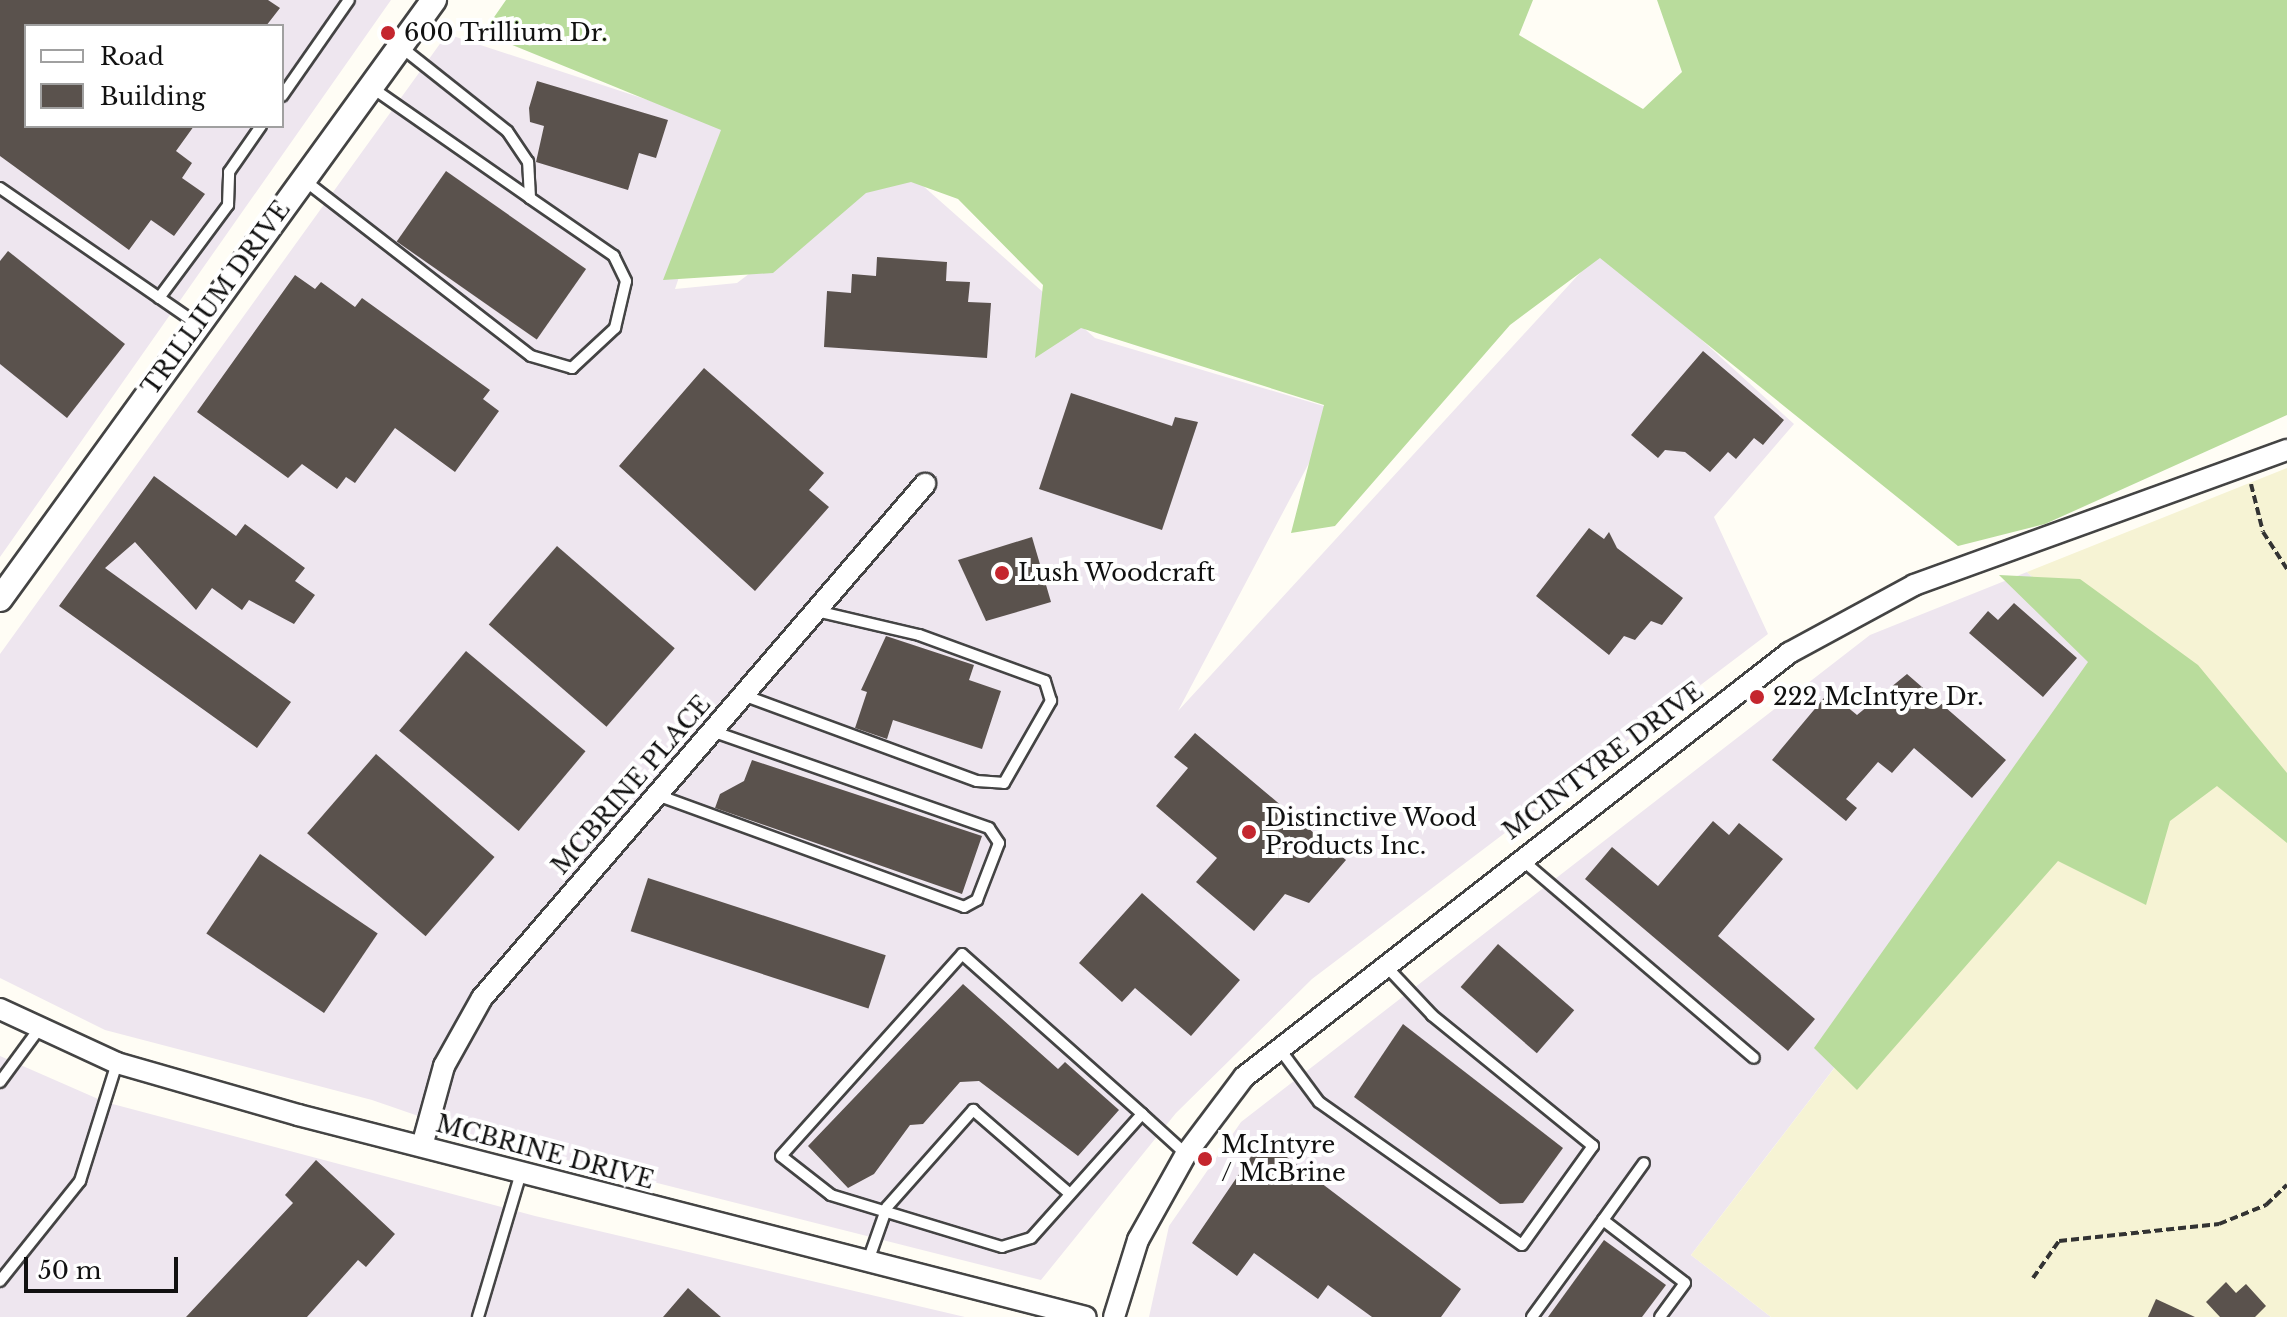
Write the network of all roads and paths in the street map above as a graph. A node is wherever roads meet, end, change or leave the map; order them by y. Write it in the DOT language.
graph roads {
  1 [pos="349,0"];
  2 [pos="427,2"];
  3 [pos="401,47"];
  4 [pos="371,87"];
  5 [pos="284,93"];
  6 [pos="260,128"];
  7 [pos="303,179"];
  8 [pos="0,188"];
  9 [pos="530,198"];
  10 [pos="159,298"];
  11 [pos="197,324"];
  12 [pos="2287,450"];
  13 [pos="2247,466"];
  14 [pos="925,484"];
  15 [pos="2287,569"];
  16 [pos="0,599"];
  17 [pos="816,611"];
  18 [pos="743,695"];
  19 [pos="712,731"];
  20 [pos="657,795"];
  21 [pos="1520,857"];
  22 [pos="1383,963"];
  23 [pos="0,1009"];
  24 [pos="39,1029"];
  25 [pos="1279,1048"];
  26 [pos="1754,1058"];
  27 [pos="117,1063"];
  28 [pos="0,1082"];
  29 [pos="1142,1114"];
  30 [pos="422,1146"];
  31 [pos="1186,1154"];
  32 [pos="1644,1163"];
  33 [pos="521,1173"];
  34 [pos="2287,1185"];
  35 [pos="1070,1194"];
  36 [pos="887,1207"];
  37 [pos="1603,1220"];
  38 [pos="868,1261"];
  39 [pos="2033,1278"];
  40 [pos="0,1281"];
  41 [pos="478,1317"];
  42 [pos="1086,1317"];
  43 [pos="1114,1317"];
  44 [pos="1532,1317"];
  45 [pos="1660,1317"];
  1 -- 5 [label="lane"];
  2 -- 3 [label="street, TRILLIUM DRIVE"];
  3 -- 4 [label="street, TRILLIUM DRIVE"];
  3 -- 9 [label="lane"];
  4 -- 7 [label="street, TRILLIUM DRIVE"];
  4 -- 9 [label="lane"];
  6 -- 10 [label="lane"];
  7 -- 9 [label="lane"];
  7 -- 11 [label="street, TRILLIUM DRIVE"];
  8 -- 10 [label="lane"];
  10 -- 11 [label="lane"];
  11 -- 16 [label="street, TRILLIUM DRIVE"];
  12 -- 13 [label="street, MCINTYRE DRIVE"];
  13 -- 15 [label="path"];
  13 -- 21 [label="street, MCINTYRE DRIVE"];
  14 -- 17 [label="street, MCBRINE PLACE"];
  17 -- 18 [label="street, MCBRINE PLACE"];
  17 -- 18 [label="lane"];
  18 -- 19 [label="street, MCBRINE PLACE"];
  19 -- 20 [label="street, MCBRINE PLACE"];
  19 -- 20 [label="lane"];
  20 -- 30 [label="street, MCBRINE PLACE"];
  21 -- 22 [label="street, MCINTYRE DRIVE"];
  21 -- 26 [label="lane"];
  22 -- 25 [label="street, MCINTYRE DRIVE"];
  22 -- 25 [label="lane"];
  23 -- 24 [label="street, MCBRINE DRIVE"];
  24 -- 27 [label="street, MCBRINE DRIVE"];
  24 -- 28 [label="lane"];
  25 -- 31 [label="street, MCINTYRE DRIVE"];
  27 -- 30 [label="street, MCBRINE DRIVE"];
  27 -- 40 [label="lane"];
  29 -- 31 [label="lane"];
  29 -- 35 [label="lane"];
  29 -- 36 [label="lane"];
  30 -- 33 [label="street, MCBRINE DRIVE"];
  31 -- 43 [label="street, MCINTYRE DRIVE"];
  32 -- 37 [label="lane"];
  33 -- 38 [label="street, MCBRINE DRIVE"];
  33 -- 41 [label="lane"];
  34 -- 39 [label="path"];
  35 -- 36 [label="lane"];
  35 -- 36 [label="lane"];
  36 -- 38 [label="lane"];
  37 -- 44 [label="lane"];
  37 -- 45 [label="lane"];
  38 -- 42 [label="street, MCBRINE DRIVE"];
}
